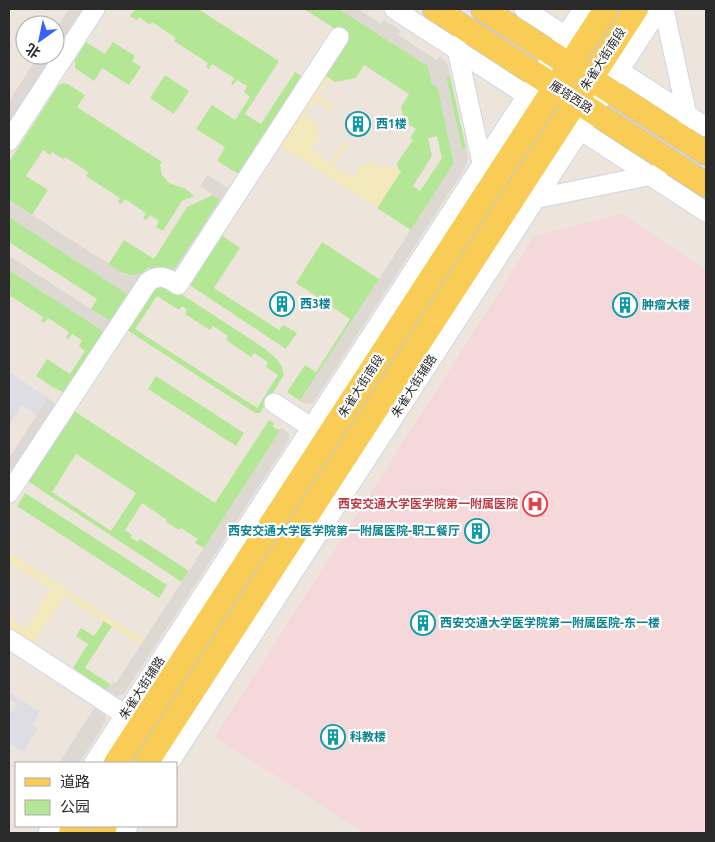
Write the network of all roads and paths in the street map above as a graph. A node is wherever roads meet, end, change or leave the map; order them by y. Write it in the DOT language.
graph roads {
  1 [pos="95,9"];
  2 [pos="394,9"];
  3 [pos="483,9"];
  4 [pos="524,9"];
  5 [pos="584,9"];
  6 [pos="606,9"];
  7 [pos="636,9"];
  8 [pos="659,9"];
  9 [pos="664,9"];
  10 [pos="443,14"];
  11 [pos="339,38"];
  12 [pos="458,50"];
  13 [pos="568,50"];
  14 [pos="605,74"];
  15 [pos="541,91"];
  16 [pos="687,114"];
  17 [pos="578,115"];
  18 [pos="9,141"];
  19 [pos="702,142"];
  20 [pos="482,164"];
  21 [pos="681,168"];
  22 [pos="650,175"];
  23 [pos="706,185"];
  24 [pos="488,191"];
  25 [pos="535,199"];
  26 [pos="508,205"];
  27 [pos="706,212"];
  28 [pos="274,403"];
  29 [pos="312,428"];
  30 [pos="9,493"];
  31 [pos="9,639"];
  32 [pos="133,720"];
  33 [pos="95,762"];
  34 [pos="116,762"];
  35 [pos="147,762"];
  36 [pos="170,762"];
  1 -- 18 [label="street"];
  2 -- 12 [label="street"];
  3 -- 13 [label="main road"];
  4 -- 13 [label="street"];
  5 -- 13 [label="street"];
  6 -- 13 [label="main road, 朱雀大街南段"];
  7 -- 14 [label="main road, 朱雀大街南段"];
  8 -- 14 [label="street"];
  9 -- 16 [label="street"];
  10 -- 12 [label="street"];
  10 -- 15 [label="main road, 雁塔西路"];
  11 -- 30 [label="street"];
  12 -- 15 [label="street"];
  12 -- 20 [label="street"];
  13 -- 14 [label="main road"];
  13 -- 15 [label="main road, 朱雀大街南段"];
  14 -- 16 [label="street"];
  14 -- 17 [label="main road, 朱雀大街南段"];
  14 -- 19 [label="main road"];
  15 -- 17 [label="main road, 雁塔西路"];
  15 -- 20 [label="street, 朱雀大街辅路"];
  15 -- 24 [label="main road, 朱雀大街南段"];
  16 -- 19 [label="street"];
  17 -- 21 [label="main road, 雁塔西路"];
  17 -- 22 [label="street"];
  17 -- 25 [label="street, 朱雀大街辅路"];
  17 -- 26 [label="main road, 朱雀大街南段"];
  20 -- 24 [label="street"];
  20 -- 29 [label="street, 朱雀大街辅路"];
  21 -- 22 [label="street"];
  21 -- 23 [label="main road, 雁塔西路"];
  22 -- 25 [label="street"];
  22 -- 27 [label="street"];
  24 -- 32 [label="main road, 朱雀大街南段"];
  25 -- 26 [label="street"];
  25 -- 36 [label="street, 朱雀大街辅路"];
  26 -- 35 [label="main road, 朱雀大街南段"];
  28 -- 29 [label="street"];
  29 -- 32 [label="street, 朱雀大街辅路"];
  31 -- 32 [label="street"];
  32 -- 33 [label="street, 朱雀大街辅路"];
  32 -- 34 [label="main road, 朱雀大街南段"];
}
